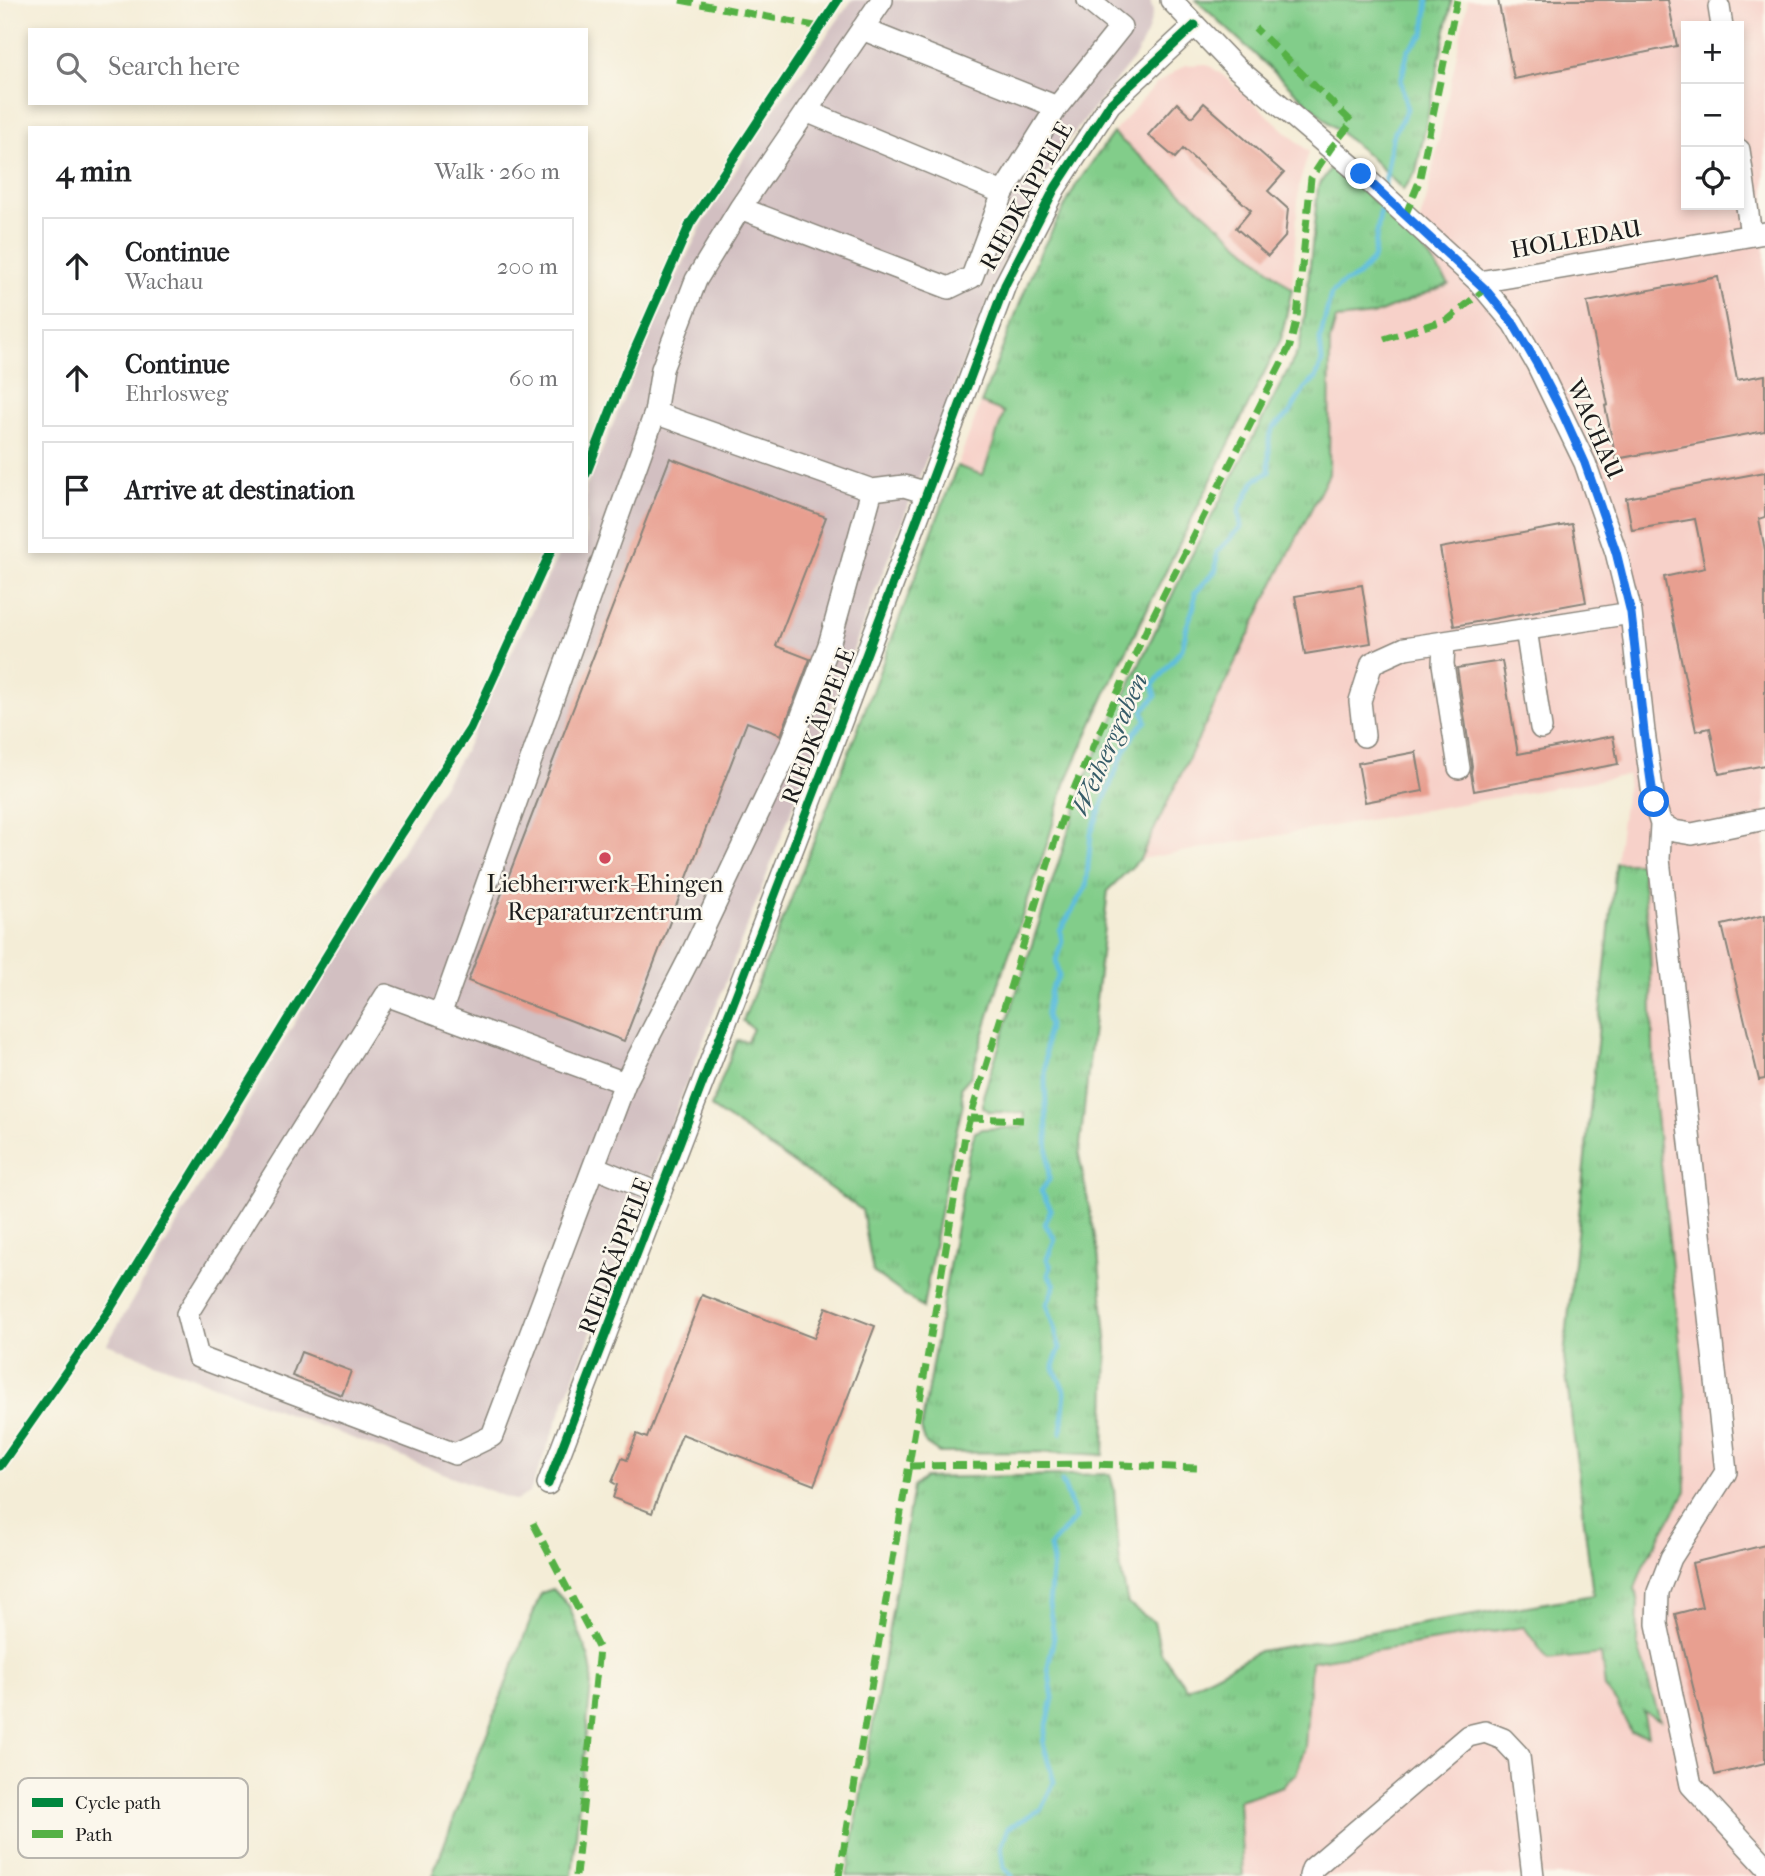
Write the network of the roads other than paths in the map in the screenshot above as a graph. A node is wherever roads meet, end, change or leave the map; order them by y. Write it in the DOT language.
graph roads {
  1 [pos="882,0"];
  2 [pos="1088,0"];
  3 [pos="1171,0"];
  4 [pos="1195,25"];
  5 [pos="862,29"];
  6 [pos="1057,107"];
  7 [pos="806,111"];
  8 [pos="1744,172"];
  9 [pos="1003,193"];
  10 [pos="740,208"];
  11 [pos="1758,234"];
  12 [pos="1479,282"];
  13 [pos="655,413"];
  14 [pos="872,490"];
  15 [pos="927,493"];
  16 [pos="1631,613"];
  17 [pos="1526,629"];
  18 [pos="1444,642"];
  19 [pos="1541,728"];
  20 [pos="1364,736"];
  21 [pos="1459,768"];
  22 [pos="1765,819"];
  23 [pos="1661,824"];
  24 [pos="440,1015"];
  25 [pos="625,1083"];
  26 [pos="594,1167"];
  27 [pos="660,1194"];
  28 [pos="548,1484"];
  29 [pos="1765,1866"];
  30 [pos="1310,1876"];
  31 [pos="1533,1876"];
  1 -- 5 [label="street"];
  2 -- 6 [label="street"];
  3 -- 4 [label="street, WACHAU"];
  4 -- 12 [label="street, WACHAU"];
  4 -- 15 [label="street, RIEDKÄPPELE"];
  5 -- 6 [label="street"];
  5 -- 7 [label="street"];
  6 -- 9 [label="street"];
  7 -- 9 [label="street"];
  7 -- 10 [label="street"];
  8 -- 11 [label="street"];
  9 -- 10 [label="street"];
  10 -- 13 [label="street"];
  11 -- 12 [label="street, HOLLEDAU"];
  12 -- 16 [label="street, WACHAU"];
  13 -- 14 [label="street"];
  13 -- 24 [label="street"];
  14 -- 15 [label="street"];
  14 -- 25 [label="street"];
  15 -- 27 [label="street, RIEDKÄPPELE"];
  16 -- 17 [label="street"];
  16 -- 23 [label="street, WACHAU"];
  17 -- 18 [label="street"];
  17 -- 19 [label="street"];
  18 -- 20 [label="street"];
  18 -- 21 [label="street"];
  22 -- 23 [label="street"];
  23 -- 29 [label="street, WACHAU"];
  24 -- 25 [label="street"];
  24 -- 26 [label="street"];
  25 -- 26 [label="street"];
  26 -- 27 [label="street"];
  27 -- 28 [label="street, RIEDKÄPPELE"];
  30 -- 31 [label="street"];
}
